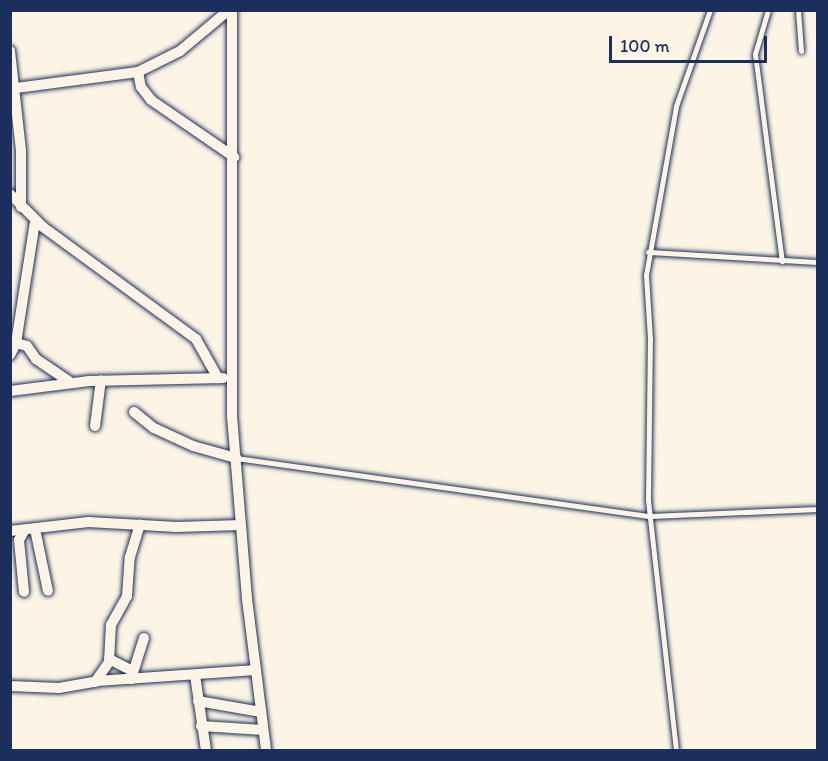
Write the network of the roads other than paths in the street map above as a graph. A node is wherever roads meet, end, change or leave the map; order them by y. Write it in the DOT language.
graph roads {
  1 [pos="231,10"];
  2 [pos="710,10"];
  3 [pos="768,10"];
  4 [pos="798,10"];
  5 [pos="10,51"];
  6 [pos="801,51"];
  7 [pos="138,72"];
  8 [pos="16,88"];
  9 [pos="234,157"];
  10 [pos="10,194"];
  11 [pos="21,207"];
  12 [pos="35,221"];
  13 [pos="648,252"];
  14 [pos="782,261"];
  15 [pos="818,262"];
  16 [pos="16,343"];
  17 [pos="10,355"];
  18 [pos="218,378"];
  19 [pos="233,378"];
  20 [pos="101,380"];
  21 [pos="70,382"];
  22 [pos="10,391"];
  23 [pos="134,412"];
  24 [pos="95,426"];
  25 [pos="236,459"];
  26 [pos="818,508"];
  27 [pos="650,516"];
  28 [pos="140,524"];
  29 [pos="241,525"];
  30 [pos="29,530"];
  31 [pos="10,531"];
  32 [pos="15,549"];
  33 [pos="48,591"];
  34 [pos="24,592"];
  35 [pos="144,638"];
  36 [pos="110,659"];
  37 [pos="256,670"];
  38 [pos="132,675"];
  39 [pos="195,675"];
  40 [pos="95,682"];
  41 [pos="10,686"];
  42 [pos="198,701"];
  43 [pos="261,712"];
  44 [pos="201,726"];
  45 [pos="263,730"];
  46 [pos="206,750"];
  47 [pos="266,750"];
  48 [pos="676,750"];
  1 -- 7 [label="street"];
  1 -- 9 [label="street"];
  2 -- 13 [label="lane"];
  3 -- 14 [label="lane"];
  4 -- 6 [label="lane"];
  5 -- 8 [label="street"];
  7 -- 8 [label="street"];
  7 -- 9 [label="street"];
  8 -- 11 [label="street"];
  9 -- 19 [label="street"];
  10 -- 11 [label="street"];
  11 -- 12 [label="street"];
  12 -- 16 [label="street"];
  12 -- 18 [label="street"];
  13 -- 14 [label="lane"];
  13 -- 27 [label="lane"];
  14 -- 15 [label="lane"];
  16 -- 17 [label="street"];
  16 -- 21 [label="street"];
  18 -- 19 [label="street"];
  18 -- 20 [label="street"];
  19 -- 25 [label="street"];
  20 -- 21 [label="street"];
  20 -- 24 [label="street"];
  21 -- 22 [label="street"];
  23 -- 25 [label="street"];
  25 -- 27 [label="lane"];
  25 -- 29 [label="street"];
  26 -- 27 [label="lane"];
  27 -- 48 [label="lane"];
  28 -- 29 [label="street"];
  28 -- 30 [label="street"];
  28 -- 36 [label="street"];
  29 -- 37 [label="street"];
  30 -- 31 [label="street"];
  30 -- 32 [label="street"];
  30 -- 33 [label="street"];
  32 -- 34 [label="street"];
  35 -- 38 [label="street"];
  36 -- 38 [label="street"];
  36 -- 40 [label="street"];
  37 -- 39 [label="street"];
  37 -- 43 [label="street"];
  38 -- 39 [label="street"];
  38 -- 40 [label="street"];
  39 -- 42 [label="street"];
  40 -- 41 [label="street"];
  42 -- 43 [label="street"];
  42 -- 44 [label="street"];
  43 -- 45 [label="street"];
  44 -- 45 [label="street"];
  44 -- 46 [label="street"];
  45 -- 47 [label="street"];
}
